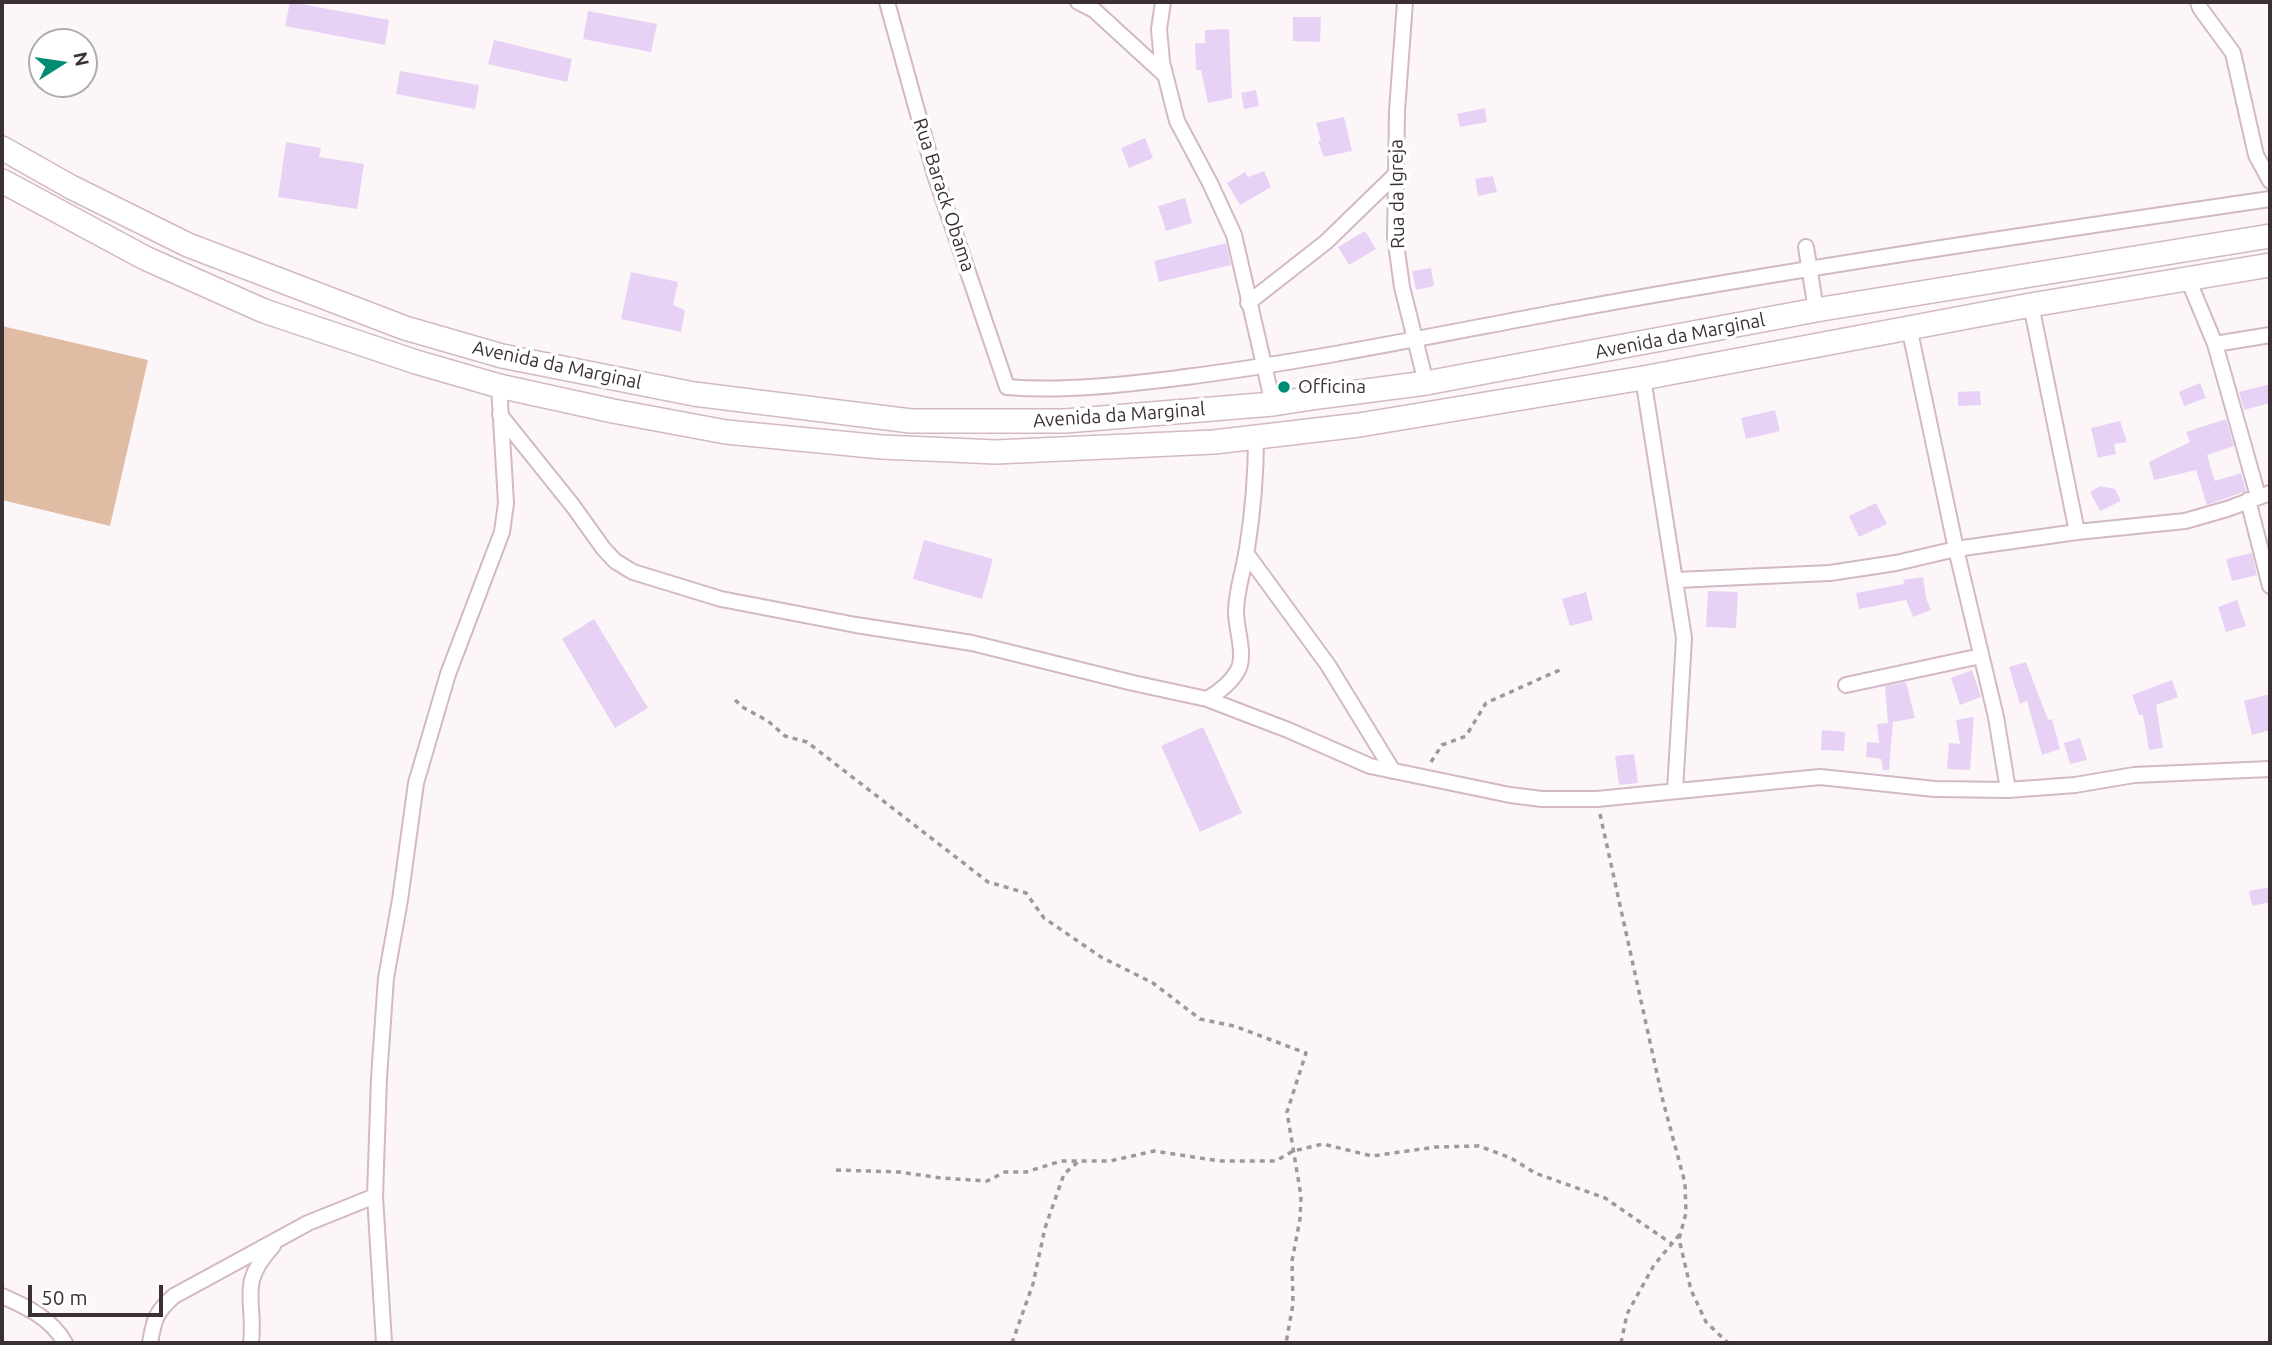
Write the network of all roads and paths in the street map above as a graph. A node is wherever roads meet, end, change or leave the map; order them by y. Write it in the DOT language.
graph roads {
  1 [pos="887,2"];
  2 [pos="1078,2"];
  3 [pos="1163,2"];
  4 [pos="1405,2"];
  5 [pos="2198,2"];
  6 [pos="1166,76"];
  7 [pos="2,148"];
  8 [pos="1396,174"];
  9 [pos="2,181"];
  10 [pos="2270,181"];
  11 [pos="2270,199"];
  12 [pos="2270,236"];
  13 [pos="1806,247"];
  14 [pos="2270,265"];
  15 [pos="1810,268"];
  16 [pos="2188,279"];
  17 [pos="1248,303"];
  18 [pos="2031,304"];
  19 [pos="1816,310"];
  20 [pos="1909,327"];
  21 [pos="2270,335"];
  22 [pos="1415,339"];
  23 [pos="2215,344"];
  24 [pos="1262,367"];
  25 [pos="1643,378"];
  26 [pos="1426,383"];
  27 [pos="499,386"];
  28 [pos="1273,404"];
  29 [pos="500,415"];
  30 [pos="1256,437"];
  31 [pos="2259,496"];
  32 [pos="2077,532"];
  33 [pos="1956,549"];
  34 [pos="1247,553"];
  35 [pos="1676,580"];
  36 [pos="2270,586"];
  37 [pos="1981,656"];
  38 [pos="1564,668"];
  39 [pos="1846,685"];
  40 [pos="1207,699"];
  41 [pos="735,700"];
  42 [pos="2270,769"];
  43 [pos="1393,771"];
  44 [pos="1411,774"];
  45 [pos="2008,790"];
  46 [pos="1675,791"];
  47 [pos="1597,799"];
  48 [pos="1293,1151"];
  49 [pos="1080,1160"];
  50 [pos="836,1170"];
  51 [pos="375,1196"];
  52 [pos="1681,1233"];
  53 [pos="279,1240"];
  54 [pos="1672,1244"];
  55 [pos="2,1296"];
  56 [pos="65,1343"];
  57 [pos="150,1343"];
  58 [pos="251,1343"];
  59 [pos="384,1343"];
  60 [pos="1012,1343"];
  61 [pos="1286,1343"];
  62 [pos="1621,1343"];
  63 [pos="1728,1343"];
  1 -- 24 [label="street, Rua Barack Obama"];
  2 -- 6 [label="street"];
  3 -- 6 [label="street"];
  4 -- 8 [label="street, Rua da Igreja"];
  5 -- 10 [label="street"];
  6 -- 17 [label="street"];
  7 -- 28 [label="main road, Avenida da Marginal"];
  8 -- 17 [label="street"];
  8 -- 22 [label="street, Rua da Igreja"];
  9 -- 27 [label="main road, Avenida da Marginal"];
  11 -- 15 [label="street"];
  12 -- 19 [label="main road, Avenida da Marginal"];
  13 -- 15 [label="street"];
  14 -- 16 [label="main road, Avenida da Marginal"];
  15 -- 19 [label="street"];
  15 -- 22 [label="street"];
  16 -- 18 [label="main road, Avenida da Marginal"];
  16 -- 23 [label="street"];
  17 -- 24 [label="street"];
  18 -- 20 [label="main road, Avenida da Marginal"];
  18 -- 32 [label="street"];
  19 -- 26 [label="main road, Avenida da Marginal"];
  20 -- 25 [label="main road, Avenida da Marginal"];
  20 -- 33 [label="street"];
  21 -- 23 [label="street"];
  22 -- 24 [label="street"];
  22 -- 26 [label="street, Rua da Igreja"];
  23 -- 31 [label="street"];
  24 -- 28 [label="street"];
  25 -- 30 [label="main road, Avenida da Marginal"];
  25 -- 35 [label="street"];
  26 -- 28 [label="main road, Avenida da Marginal"];
  27 -- 29 [label="street"];
  27 -- 30 [label="main road, Avenida da Marginal"];
  29 -- 40 [label="street"];
  29 -- 51 [label="street"];
  30 -- 34 [label="street"];
  31 -- 32 [label="street"];
  31 -- 36 [label="street"];
  32 -- 33 [label="street"];
  33 -- 35 [label="street"];
  33 -- 37 [label="street"];
  34 -- 40 [label="street"];
  34 -- 43 [label="street"];
  35 -- 46 [label="street"];
  37 -- 39 [label="street"];
  37 -- 45 [label="street"];
  38 -- 44 [label="path"];
  40 -- 43 [label="street"];
  41 -- 48 [label="path"];
  42 -- 45 [label="street"];
  43 -- 44 [label="street"];
  44 -- 47 [label="street"];
  45 -- 46 [label="street"];
  46 -- 47 [label="street"];
  47 -- 52 [label="path"];
  48 -- 49 [label="path"];
  48 -- 54 [label="path"];
  48 -- 61 [label="path"];
  49 -- 50 [label="path"];
  49 -- 60 [label="path"];
  51 -- 53 [label="street"];
  51 -- 59 [label="street"];
  52 -- 54 [label="path"];
  52 -- 63 [label="path"];
  53 -- 57 [label="street"];
  53 -- 58 [label="street"];
  54 -- 62 [label="path"];
  55 -- 56 [label="street"];
}
